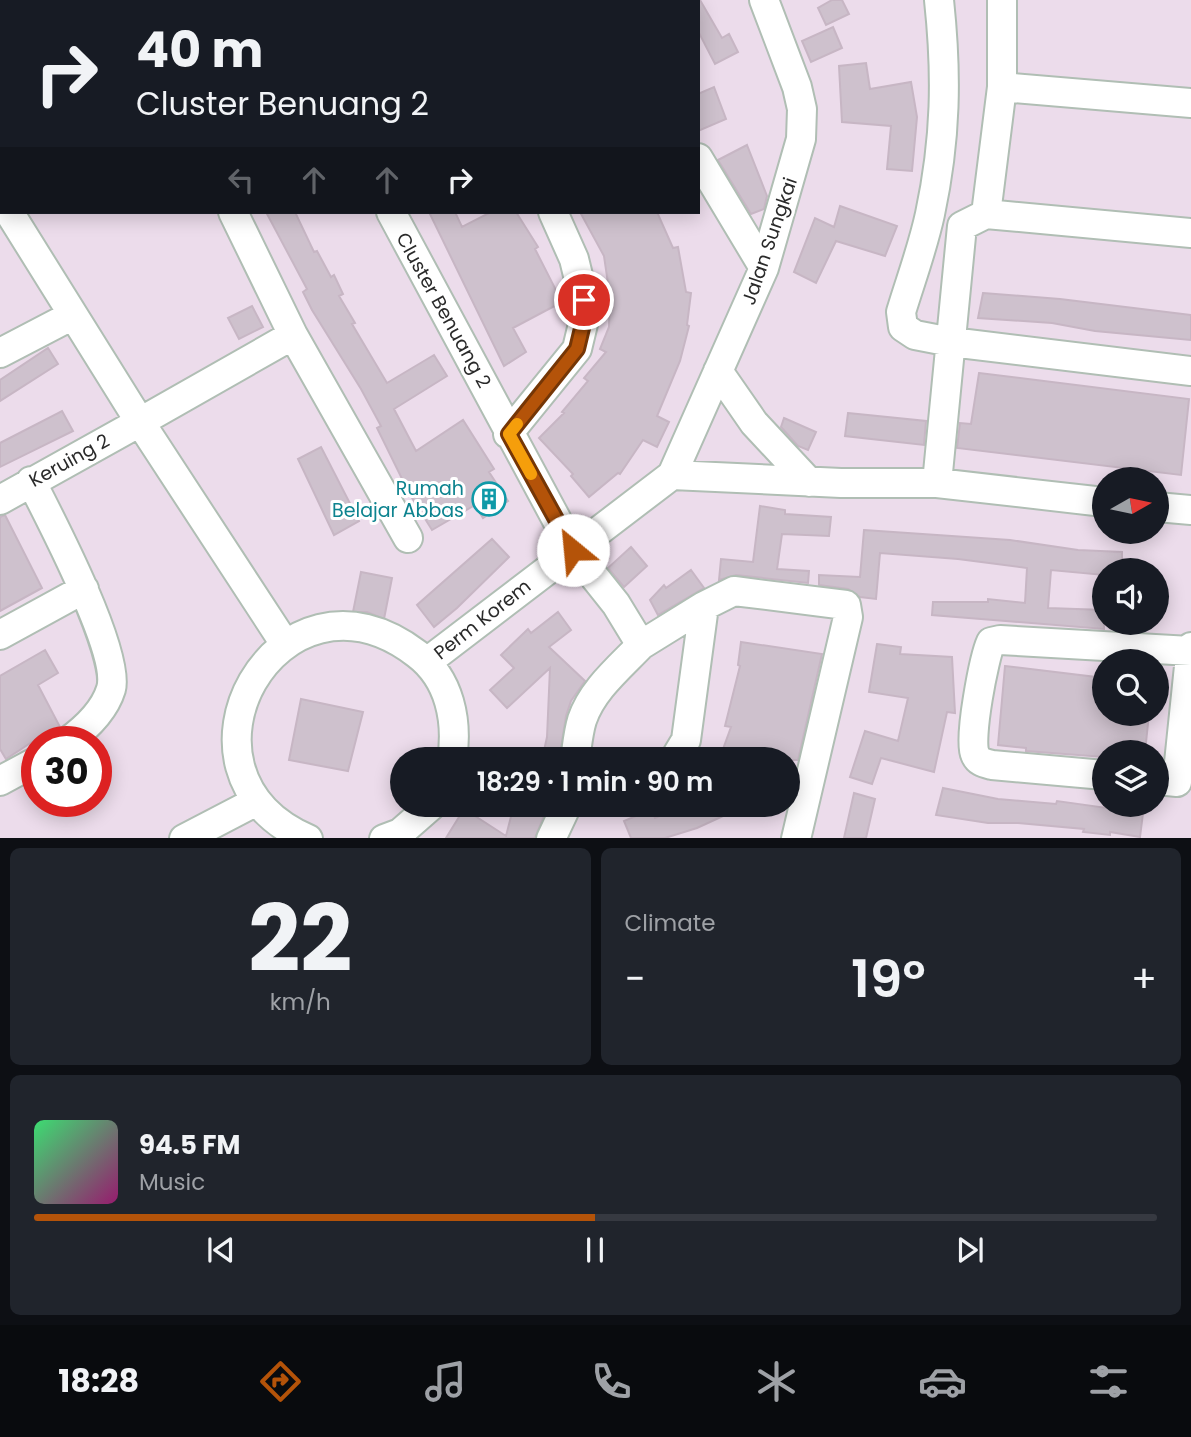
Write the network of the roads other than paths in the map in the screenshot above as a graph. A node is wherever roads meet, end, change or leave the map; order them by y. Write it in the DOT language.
graph roads {
  1 [pos="764,0"];
  2 [pos="939,0"];
  3 [pos="1002,0"];
  4 [pos="1002,87"];
  5 [pos="1191,103"];
  6 [pos="700,161"];
  7 [pos="10,214"];
  8 [pos="234,214"];
  9 [pos="392,214"];
  10 [pos="554,214"];
  11 [pos="986,214"];
  12 [pos="1191,227"];
  13 [pos="764,268"];
  14 [pos="73,315"];
  15 [pos="293,335"];
  16 [pos="951,342"];
  17 [pos="0,353"];
  18 [pos="718,371"];
  19 [pos="1191,371"];
  20 [pos="503,421"];
  21 [pos="140,422"];
  22 [pos="672,475"];
  23 [pos="31,481"];
  24 [pos="809,482"];
  25 [pos="937,483"];
  26 [pos="0,500"];
  27 [pos="1092,501"];
  28 [pos="1169,508"];
  29 [pos="1191,510"];
  30 [pos="408,538"];
  31 [pos="573,550"];
  32 [pos="84,589"];
  33 [pos="705,606"];
  34 [pos="0,635"];
  35 [pos="285,644"];
  36 [pos="640,645"];
  37 [pos="1191,650"];
  38 [pos="427,662"];
  39 [pos="88,726"];
  40 [pos="454,747"];
  41 [pos="577,747"];
  42 [pos="681,747"];
  43 [pos="21,770"];
  44 [pos="1092,774"];
  45 [pos="0,781"];
  46 [pos="1175,782"];
  47 [pos="257,801"];
  48 [pos="418,817"];
  49 [pos="563,817"];
  50 [pos="184,838"];
  51 [pos="308,838"];
  52 [pos="383,838"];
  53 [pos="551,838"];
  54 [pos="796,838"];
  1 -- 13 [label="street, Jalan Sungkai"];
  2 -- 16 [label="street"];
  3 -- 4 [label="street"];
  4 -- 5 [label="street"];
  4 -- 11 [label="street"];
  6 -- 13 [label="street"];
  7 -- 14 [label="street"];
  8 -- 15 [label="street"];
  9 -- 20 [label="street, Cluster Benuang 2"];
  10 -- 20 [label="street"];
  11 -- 12 [label="street"];
  11 -- 16 [label="street"];
  13 -- 18 [label="street, Jalan Sungkai"];
  14 -- 17 [label="street"];
  14 -- 21 [label="street"];
  15 -- 21 [label="street, Keruing 2"];
  15 -- 30 [label="street"];
  16 -- 19 [label="street"];
  16 -- 25 [label="street"];
  18 -- 22 [label="street, Jalan Sungkai"];
  18 -- 24 [label="street"];
  20 -- 31 [label="street, Cluster Benuang 2"];
  21 -- 23 [label="street, Keruing 2"];
  21 -- 35 [label="street"];
  22 -- 24 [label="street"];
  22 -- 31 [label="street, Perm Korem"];
  23 -- 26 [label="street, Keruing 2"];
  23 -- 32 [label="street"];
  24 -- 25 [label="street"];
  25 -- 27 [label="street"];
  28 -- 29 [label="street"];
  31 -- 36 [label="street, Cluster Benuang 2"];
  31 -- 38 [label="street, Perm Korem"];
  32 -- 34 [label="street"];
  32 -- 39 [label="street"];
  33 -- 36 [label="street"];
  33 -- 42 [label="street"];
  33 -- 54 [label="street"];
  35 -- 38 [label="street"];
  35 -- 47 [label="street"];
  36 -- 41 [label="street"];
  37 -- 44 [label="street"];
  37 -- 46 [label="street"];
  38 -- 40 [label="street"];
  43 -- 45 [label="street"];
  47 -- 50 [label="street"];
  47 -- 51 [label="street"];
  48 -- 52 [label="street"];
  49 -- 53 [label="street"];
}
